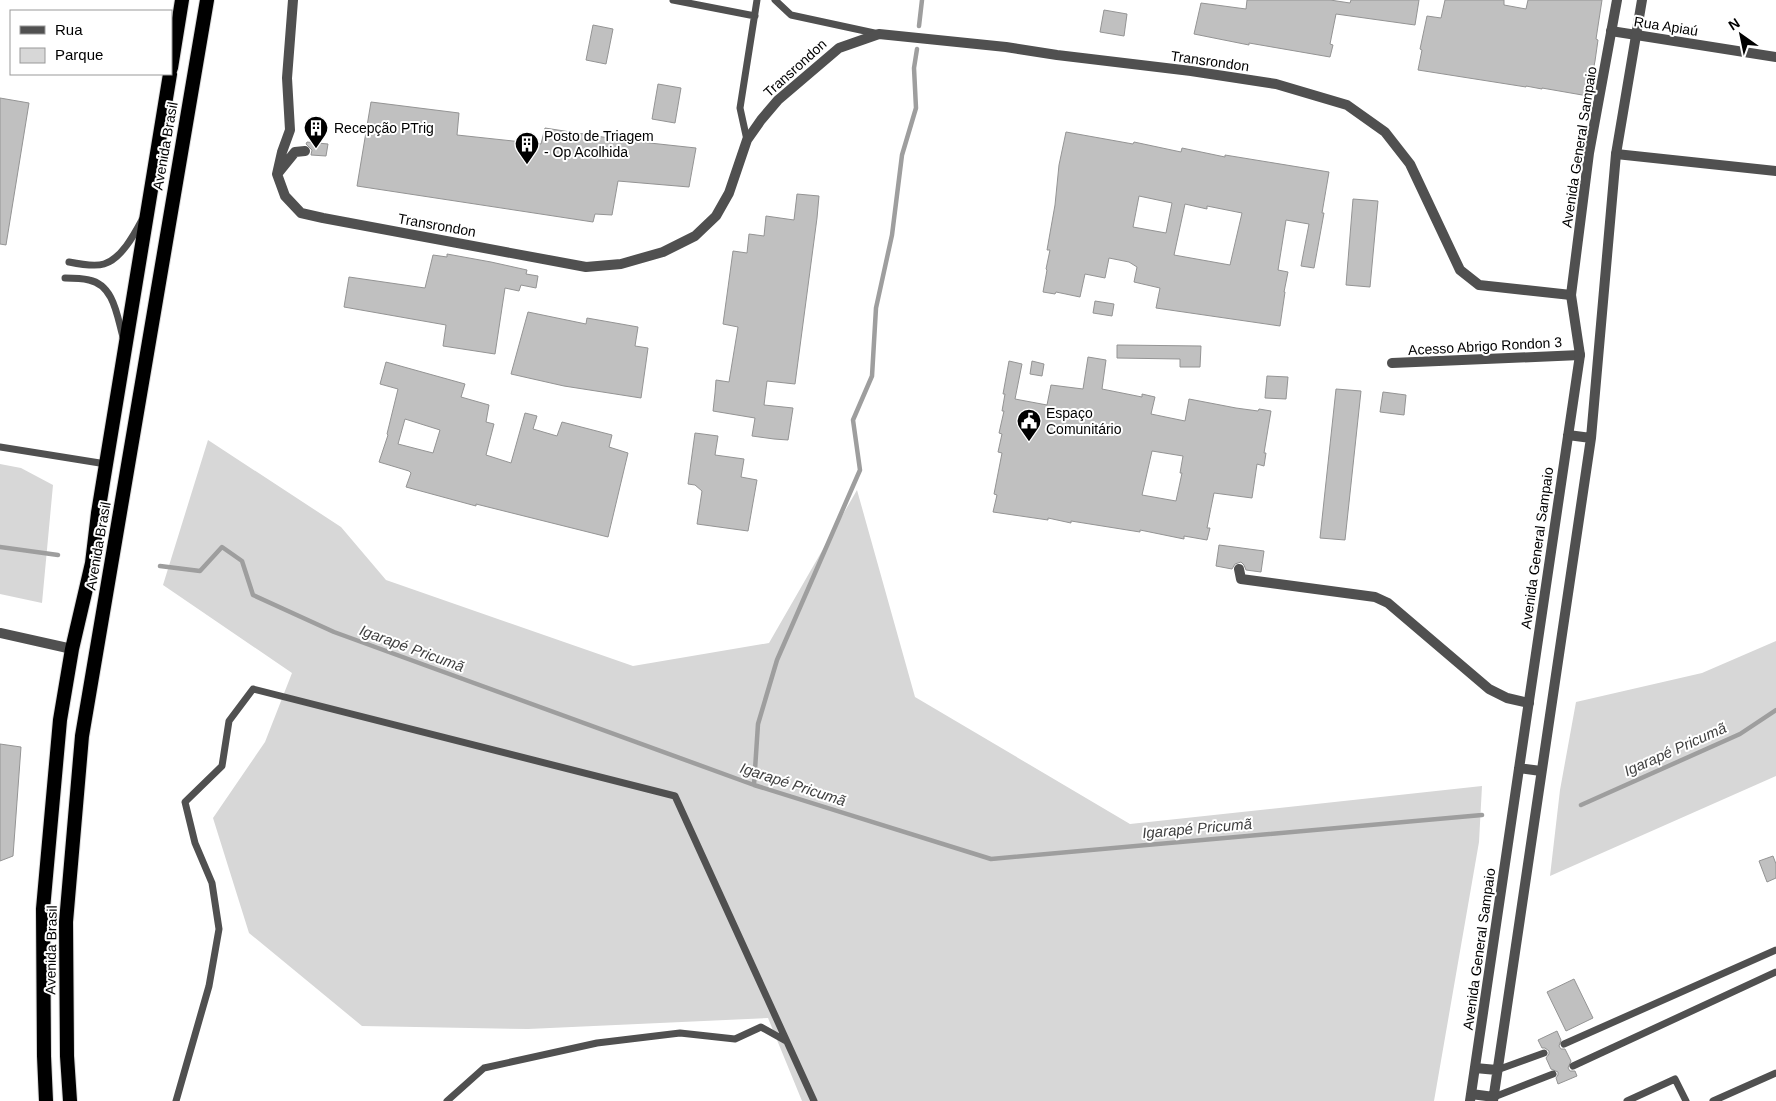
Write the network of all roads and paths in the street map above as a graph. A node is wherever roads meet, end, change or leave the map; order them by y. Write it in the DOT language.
graph roads {
  1 [pos="182,0"];
  2 [pos="207,0"];
  3 [pos="293,0"];
  4 [pos="673,0"];
  5 [pos="757,0"];
  6 [pos="775,0"];
  7 [pos="1617,0"];
  8 [pos="1642,0"];
  9 [pos="755,16"];
  10 [pos="1612,31"];
  11 [pos="879,34"];
  12 [pos="1636,36"];
  13 [pos="1776,57"];
  14 [pos="172,62"];
  15 [pos="170,75"];
  16 [pos="747,140"];
  17 [pos="304,151"];
  18 [pos="1616,154"];
  19 [pos="1776,171"];
  20 [pos="277,174"];
  21 [pos="149,206"];
  22 [pos="69,262"];
  23 [pos="65,278"];
  24 [pos="1571,295"];
  25 [pos="126,346"];
  26 [pos="1580,355"];
  27 [pos="1392,364"];
  28 [pos="1568,435"];
  29 [pos="1590,438"];
  30 [pos="0,447"];
  31 [pos="106,464"];
  32 [pos="1239,569"];
  33 [pos="0,633"];
  34 [pos="72,649"];
  35 [pos="1529,703"];
  36 [pos="1519,768"];
  37 [pos="1541,771"];
  38 [pos="1776,950"];
  39 [pos="1776,972"];
  40 [pos="787,1042"];
  41 [pos="1564,1044"];
  42 [pos="1544,1053"];
  43 [pos="1573,1066"];
  44 [pos="1475,1068"];
  45 [pos="1497,1070"];
  46 [pos="1776,1073"];
  47 [pos="1553,1074"];
  48 [pos="1471,1097"];
  49 [pos="1493,1099"];
  50 [pos="46,1101"];
  51 [pos="70,1101"];
  52 [pos="176,1101"];
  53 [pos="447,1101"];
  54 [pos="814,1101"];
  55 [pos="1628,1101"];
  56 [pos="1686,1101"];
  57 [pos="1713,1101"];
  1 -- 14 [label="highway"];
  2 -- 51 [label="highway, Avenida Brasil"];
  3 -- 20 [label="street"];
  4 -- 9 [label="lane"];
  5 -- 9 [label="lane"];
  6 -- 11 [label="lane"];
  7 -- 10 [label="street, Avenida General Sampaio"];
  8 -- 12 [label="street"];
  9 -- 16 [label="lane"];
  10 -- 12 [label="street, Rua Apiaú"];
  10 -- 24 [label="street, Avenida General Sampaio"];
  11 -- 16 [label="street, Transrondon"];
  11 -- 24 [label="street, Transrondon"];
  12 -- 13 [label="street, Rua Apiaú"];
  12 -- 18 [label="street"];
  15 -- 21 [label="highway, Avenida Brasil"];
  16 -- 20 [label="street, Transrondon"];
  17 -- 20 [label="street"];
  18 -- 19 [label="street"];
  18 -- 29 [label="street"];
  21 -- 22 [label="lane"];
  21 -- 25 [label="highway, Avenida Brasil"];
  23 -- 25 [label="lane"];
  24 -- 26 [label="street, Avenida General Sampaio"];
  25 -- 31 [label="highway, Avenida Brasil"];
  26 -- 27 [label="street, Acesso Abrigo Rondon 3"];
  26 -- 28 [label="street, Avenida General Sampaio"];
  28 -- 29 [label="street"];
  28 -- 35 [label="street, Avenida General Sampaio"];
  29 -- 37 [label="street"];
  30 -- 31 [label="lane"];
  31 -- 34 [label="highway, Avenida Brasil"];
  32 -- 35 [label="street"];
  33 -- 34 [label="street"];
  34 -- 50 [label="highway, Avenida Brasil"];
  35 -- 36 [label="street, Avenida General Sampaio"];
  36 -- 37 [label="street"];
  36 -- 44 [label="street, Avenida General Sampaio"];
  37 -- 45 [label="street"];
  38 -- 41 [label="lane"];
  39 -- 43 [label="lane"];
  40 -- 52 [label="lane"];
  40 -- 53 [label="lane"];
  40 -- 54 [label="lane"];
  42 -- 45 [label="lane"];
  44 -- 45 [label="street"];
  44 -- 48 [label="street, Avenida General Sampaio"];
  45 -- 49 [label="street"];
  46 -- 57 [label="lane"];
  47 -- 49 [label="lane"];
  48 -- 49 [label="street"];
  55 -- 56 [label="lane"];
}
